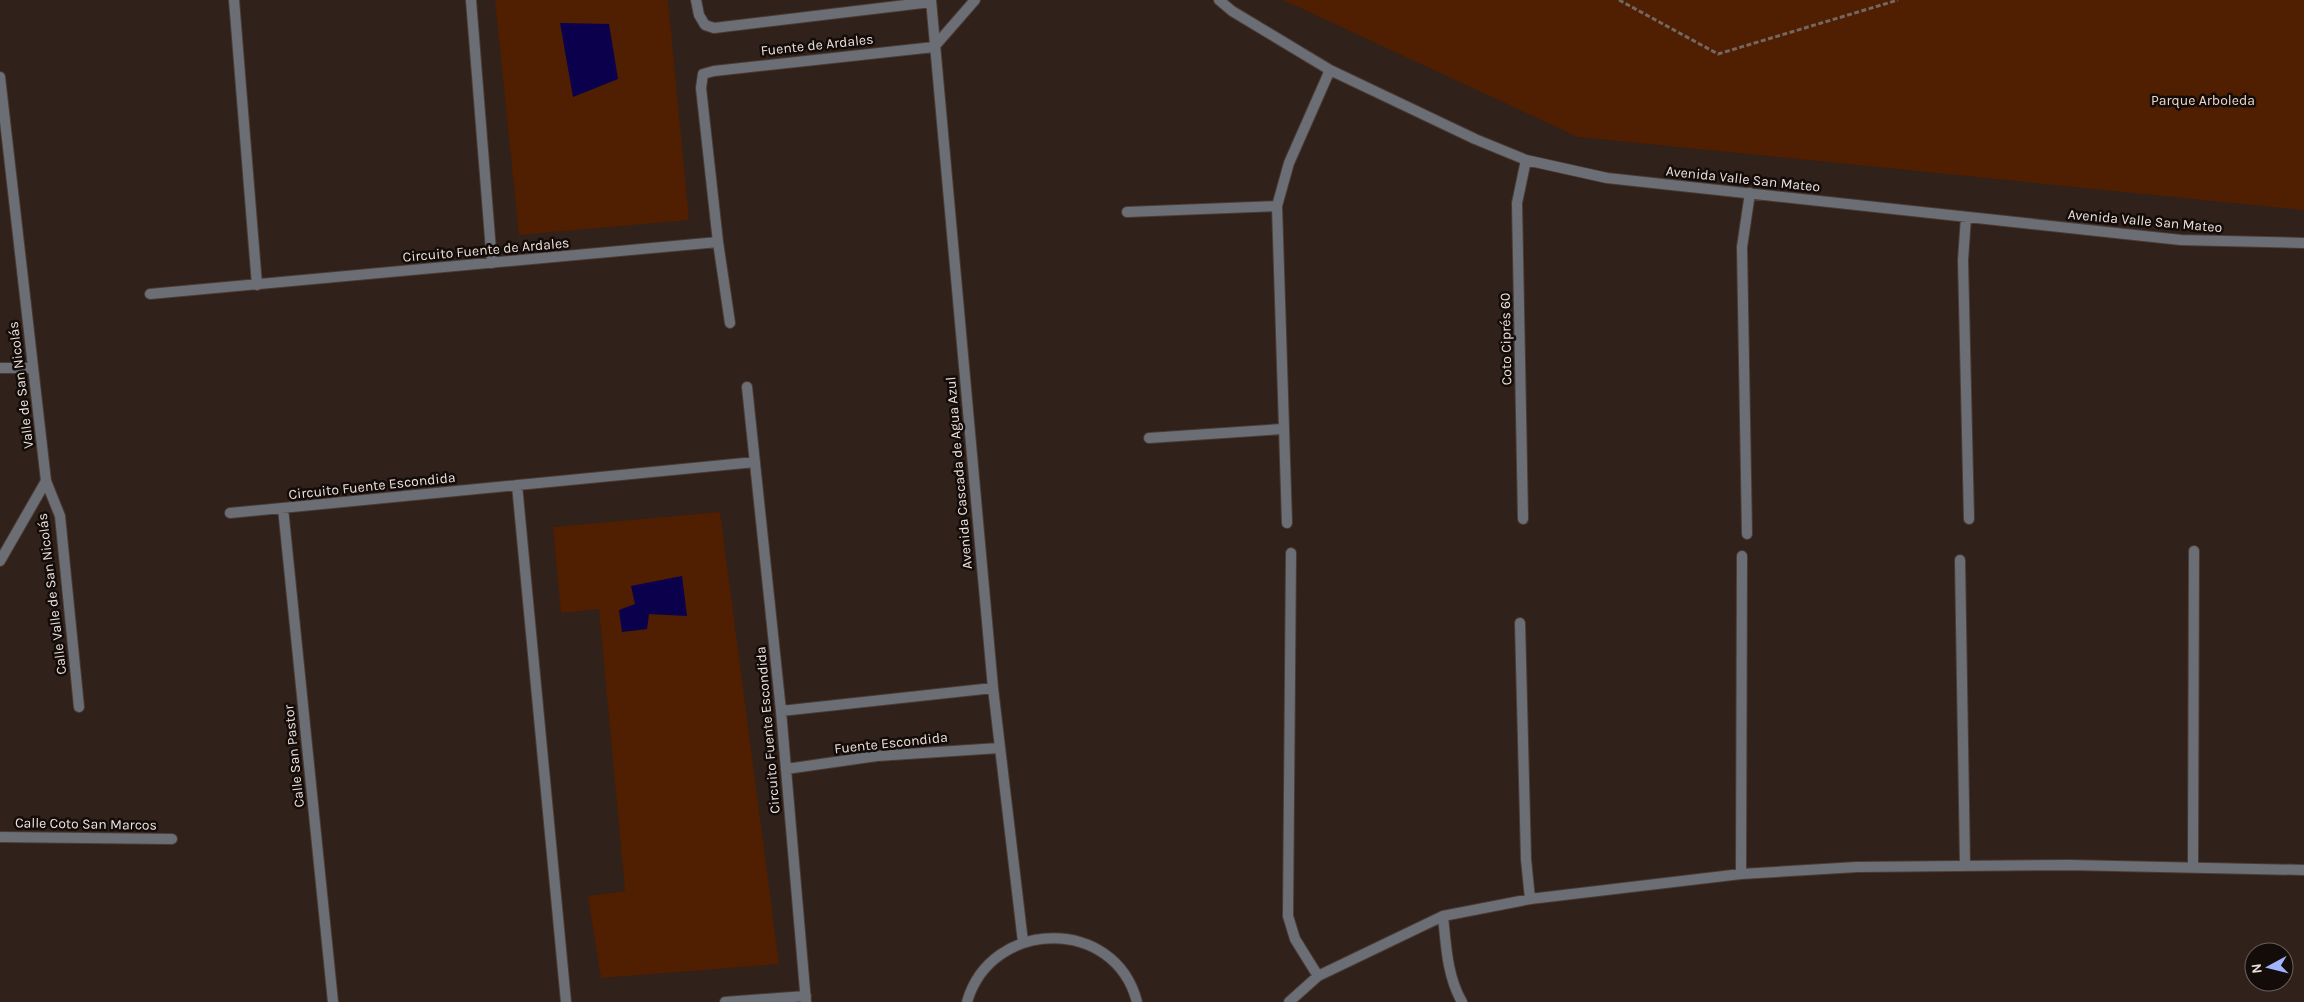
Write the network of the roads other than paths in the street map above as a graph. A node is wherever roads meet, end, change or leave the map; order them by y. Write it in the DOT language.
graph roads {
  1 [pos="234,0"];
  2 [pos="472,0"];
  3 [pos="696,0"];
  4 [pos="975,0"];
  5 [pos="1219,0"];
  6 [pos="931,1"];
  7 [pos="934,47"];
  8 [pos="1330,70"];
  9 [pos="0,77"];
  10 [pos="3,132"];
  11 [pos="1526,160"];
  12 [pos="1750,193"];
  13 [pos="1277,206"];
  14 [pos="1127,212"];
  15 [pos="1966,217"];
  16 [pos="718,242"];
  17 [pos="2304,243"];
  18 [pos="492,263"];
  19 [pos="256,285"];
  20 [pos="150,294"];
  21 [pos="730,323"];
  22 [pos="0,368"];
  23 [pos="33,368"];
  24 [pos="747,387"];
  25 [pos="1282,429"];
  26 [pos="1149,438"];
  27 [pos="756,462"];
  28 [pos="46,481"];
  29 [pos="517,485"];
  30 [pos="283,508"];
  31 [pos="230,513"];
  32 [pos="1522,519"];
  33 [pos="1969,519"];
  34 [pos="1287,523"];
  35 [pos="1747,534"];
  36 [pos="2194,551"];
  37 [pos="1291,553"];
  38 [pos="1742,556"];
  39 [pos="1960,560"];
  40 [pos="0,561"];
  41 [pos="1520,623"];
  42 [pos="993,688"];
  43 [pos="79,707"];
  44 [pos="781,711"];
  45 [pos="999,748"];
  46 [pos="786,769"];
  47 [pos="0,837"];
  48 [pos="172,839"];
  49 [pos="1965,865"];
  50 [pos="2193,867"];
  51 [pos="2304,870"];
  52 [pos="1741,874"];
  53 [pos="1530,899"];
  54 [pos="1443,916"];
  55 [pos="1023,942"];
  56 [pos="1318,976"];
  57 [pos="806,999"];
  58 [pos="333,1002"];
  59 [pos="566,1002"];
  60 [pos="724,1002"];
  61 [pos="967,1002"];
  62 [pos="1136,1002"];
  63 [pos="1289,1002"];
  64 [pos="1462,1002"];
  1 -- 19 [label="street"];
  2 -- 18 [label="street"];
  3 -- 6 [label="street, Fuente de Ardales"];
  4 -- 7 [label="street"];
  5 -- 8 [label="street, Avenida Valle San Mateo"];
  6 -- 7 [label="street, Avenida Cascada de Agua Azul"];
  7 -- 16 [label="street, Fuente de Ardales"];
  7 -- 42 [label="street, Avenida Cascada de Agua Azul"];
  8 -- 11 [label="street, Avenida Valle San Mateo"];
  8 -- 13 [label="street"];
  9 -- 10 [label="street, Valle de San Nicolás"];
  10 -- 23 [label="street, Valle de San Nicolás"];
  11 -- 12 [label="street, Avenida Valle San Mateo"];
  11 -- 32 [label="street, Coto Ciprés 60"];
  12 -- 15 [label="street, Avenida Valle San Mateo"];
  12 -- 35 [label="street"];
  13 -- 14 [label="street"];
  13 -- 25 [label="street"];
  15 -- 17 [label="street, Avenida Valle San Mateo"];
  15 -- 33 [label="street"];
  16 -- 18 [label="street, Circuito Fuente de Ardales"];
  16 -- 21 [label="street"];
  18 -- 19 [label="street, Circuito Fuente de Ardales"];
  19 -- 20 [label="street, Circuito Fuente de Ardales"];
  22 -- 23 [label="street"];
  23 -- 28 [label="street, Valle de San Nicolás"];
  24 -- 27 [label="street, Circuito Fuente Escondida"];
  25 -- 26 [label="street"];
  25 -- 34 [label="street"];
  27 -- 29 [label="street, Circuito Fuente Escondida"];
  27 -- 44 [label="street, Circuito Fuente Escondida"];
  28 -- 40 [label="street, Calle Valle de San Nicolás"];
  28 -- 43 [label="street, Calle Valle de San Nicolás"];
  29 -- 30 [label="street, Circuito Fuente Escondida"];
  29 -- 59 [label="street"];
  30 -- 31 [label="street, Circuito Fuente Escondida"];
  30 -- 58 [label="street, Calle San Pastor"];
  36 -- 50 [label="street"];
  37 -- 56 [label="street"];
  38 -- 52 [label="street"];
  39 -- 49 [label="street"];
  41 -- 53 [label="street"];
  42 -- 44 [label="street"];
  42 -- 45 [label="street, Avenida Cascada de Agua Azul"];
  44 -- 46 [label="street, Circuito Fuente Escondida"];
  45 -- 46 [label="street, Fuente Escondida"];
  45 -- 55 [label="street, Avenida Cascada de Agua Azul"];
  46 -- 57 [label="street, Circuito Fuente Escondida"];
  47 -- 48 [label="street, Calle Coto San Marcos"];
  49 -- 50 [label="street"];
  49 -- 52 [label="street"];
  50 -- 51 [label="street"];
  52 -- 53 [label="street"];
  53 -- 54 [label="street"];
  54 -- 56 [label="street"];
  54 -- 64 [label="street"];
  55 -- 61 [label="street"];
  55 -- 62 [label="street"];
  56 -- 63 [label="street"];
  57 -- 60 [label="street, Circuito Fuente Escondida"];
}
